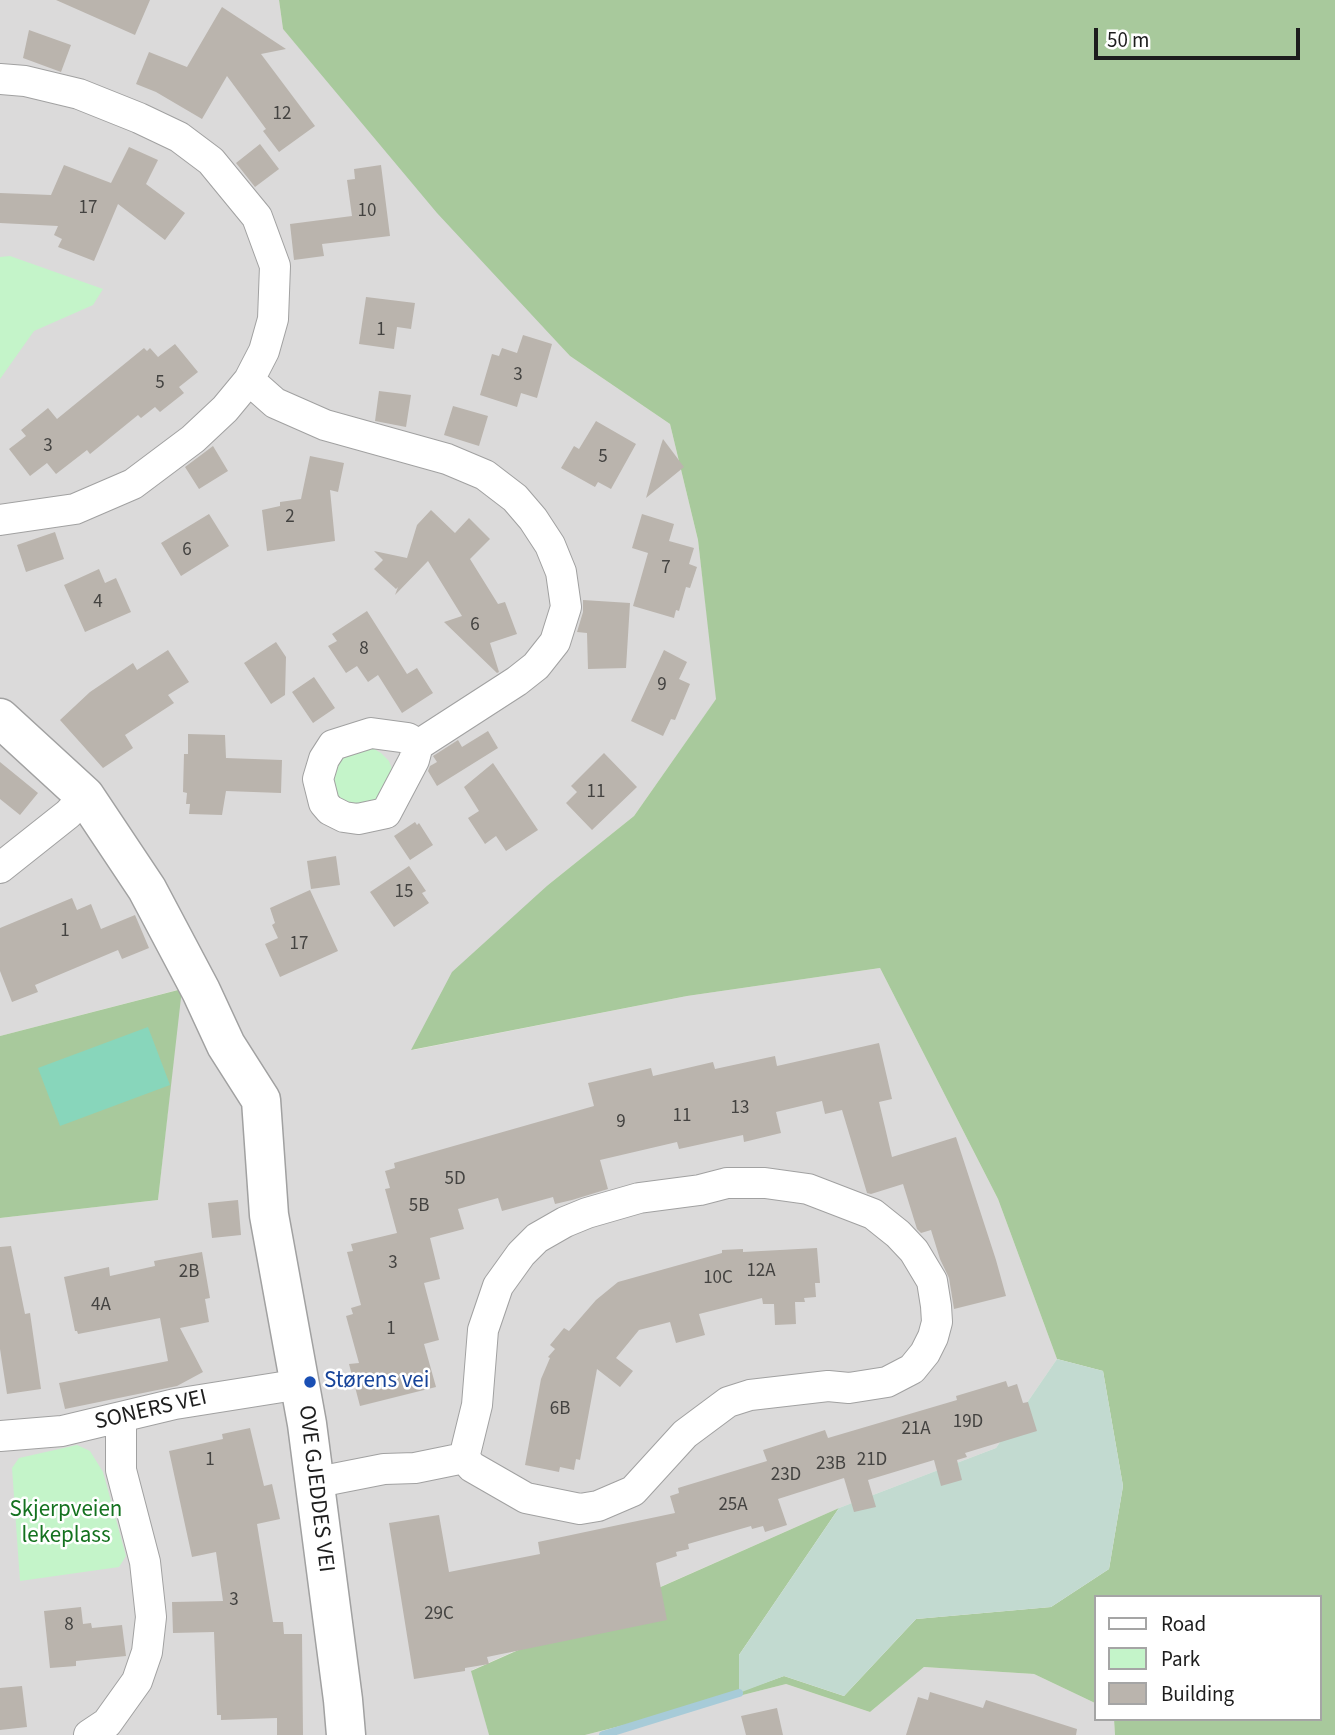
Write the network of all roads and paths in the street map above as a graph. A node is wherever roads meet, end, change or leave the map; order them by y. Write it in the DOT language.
graph roads {
  1 [pos="0,79"];
  2 [pos="249,380"];
  3 [pos="0,520"];
  4 [pos="0,718"];
  5 [pos="418,745"];
  6 [pos="85,796"];
  7 [pos="0,868"];
  8 [pos="301,1384"];
  9 [pos="121,1418"];
  10 [pos="0,1436"];
  11 [pos="464,1458"];
  12 [pos="313,1483"];
  13 [pos="89,1735"];
  14 [pos="346,1735"];
  1 -- 2 [label="street"];
  2 -- 3 [label="street"];
  2 -- 5 [label="street"];
  4 -- 6 [label="street, OVE GJEDDES VEI"];
  6 -- 7 [label="street"];
  6 -- 8 [label="street, OVE GJEDDES VEI"];
  8 -- 9 [label="street, SONERS VEI"];
  8 -- 12 [label="street, OVE GJEDDES VEI"];
  9 -- 10 [label="street, SONERS VEI"];
  9 -- 13 [label="street"];
  11 -- 11 [label="street"];
  11 -- 12 [label="street"];
  12 -- 14 [label="street, OVE GJEDDES VEI"];
}
